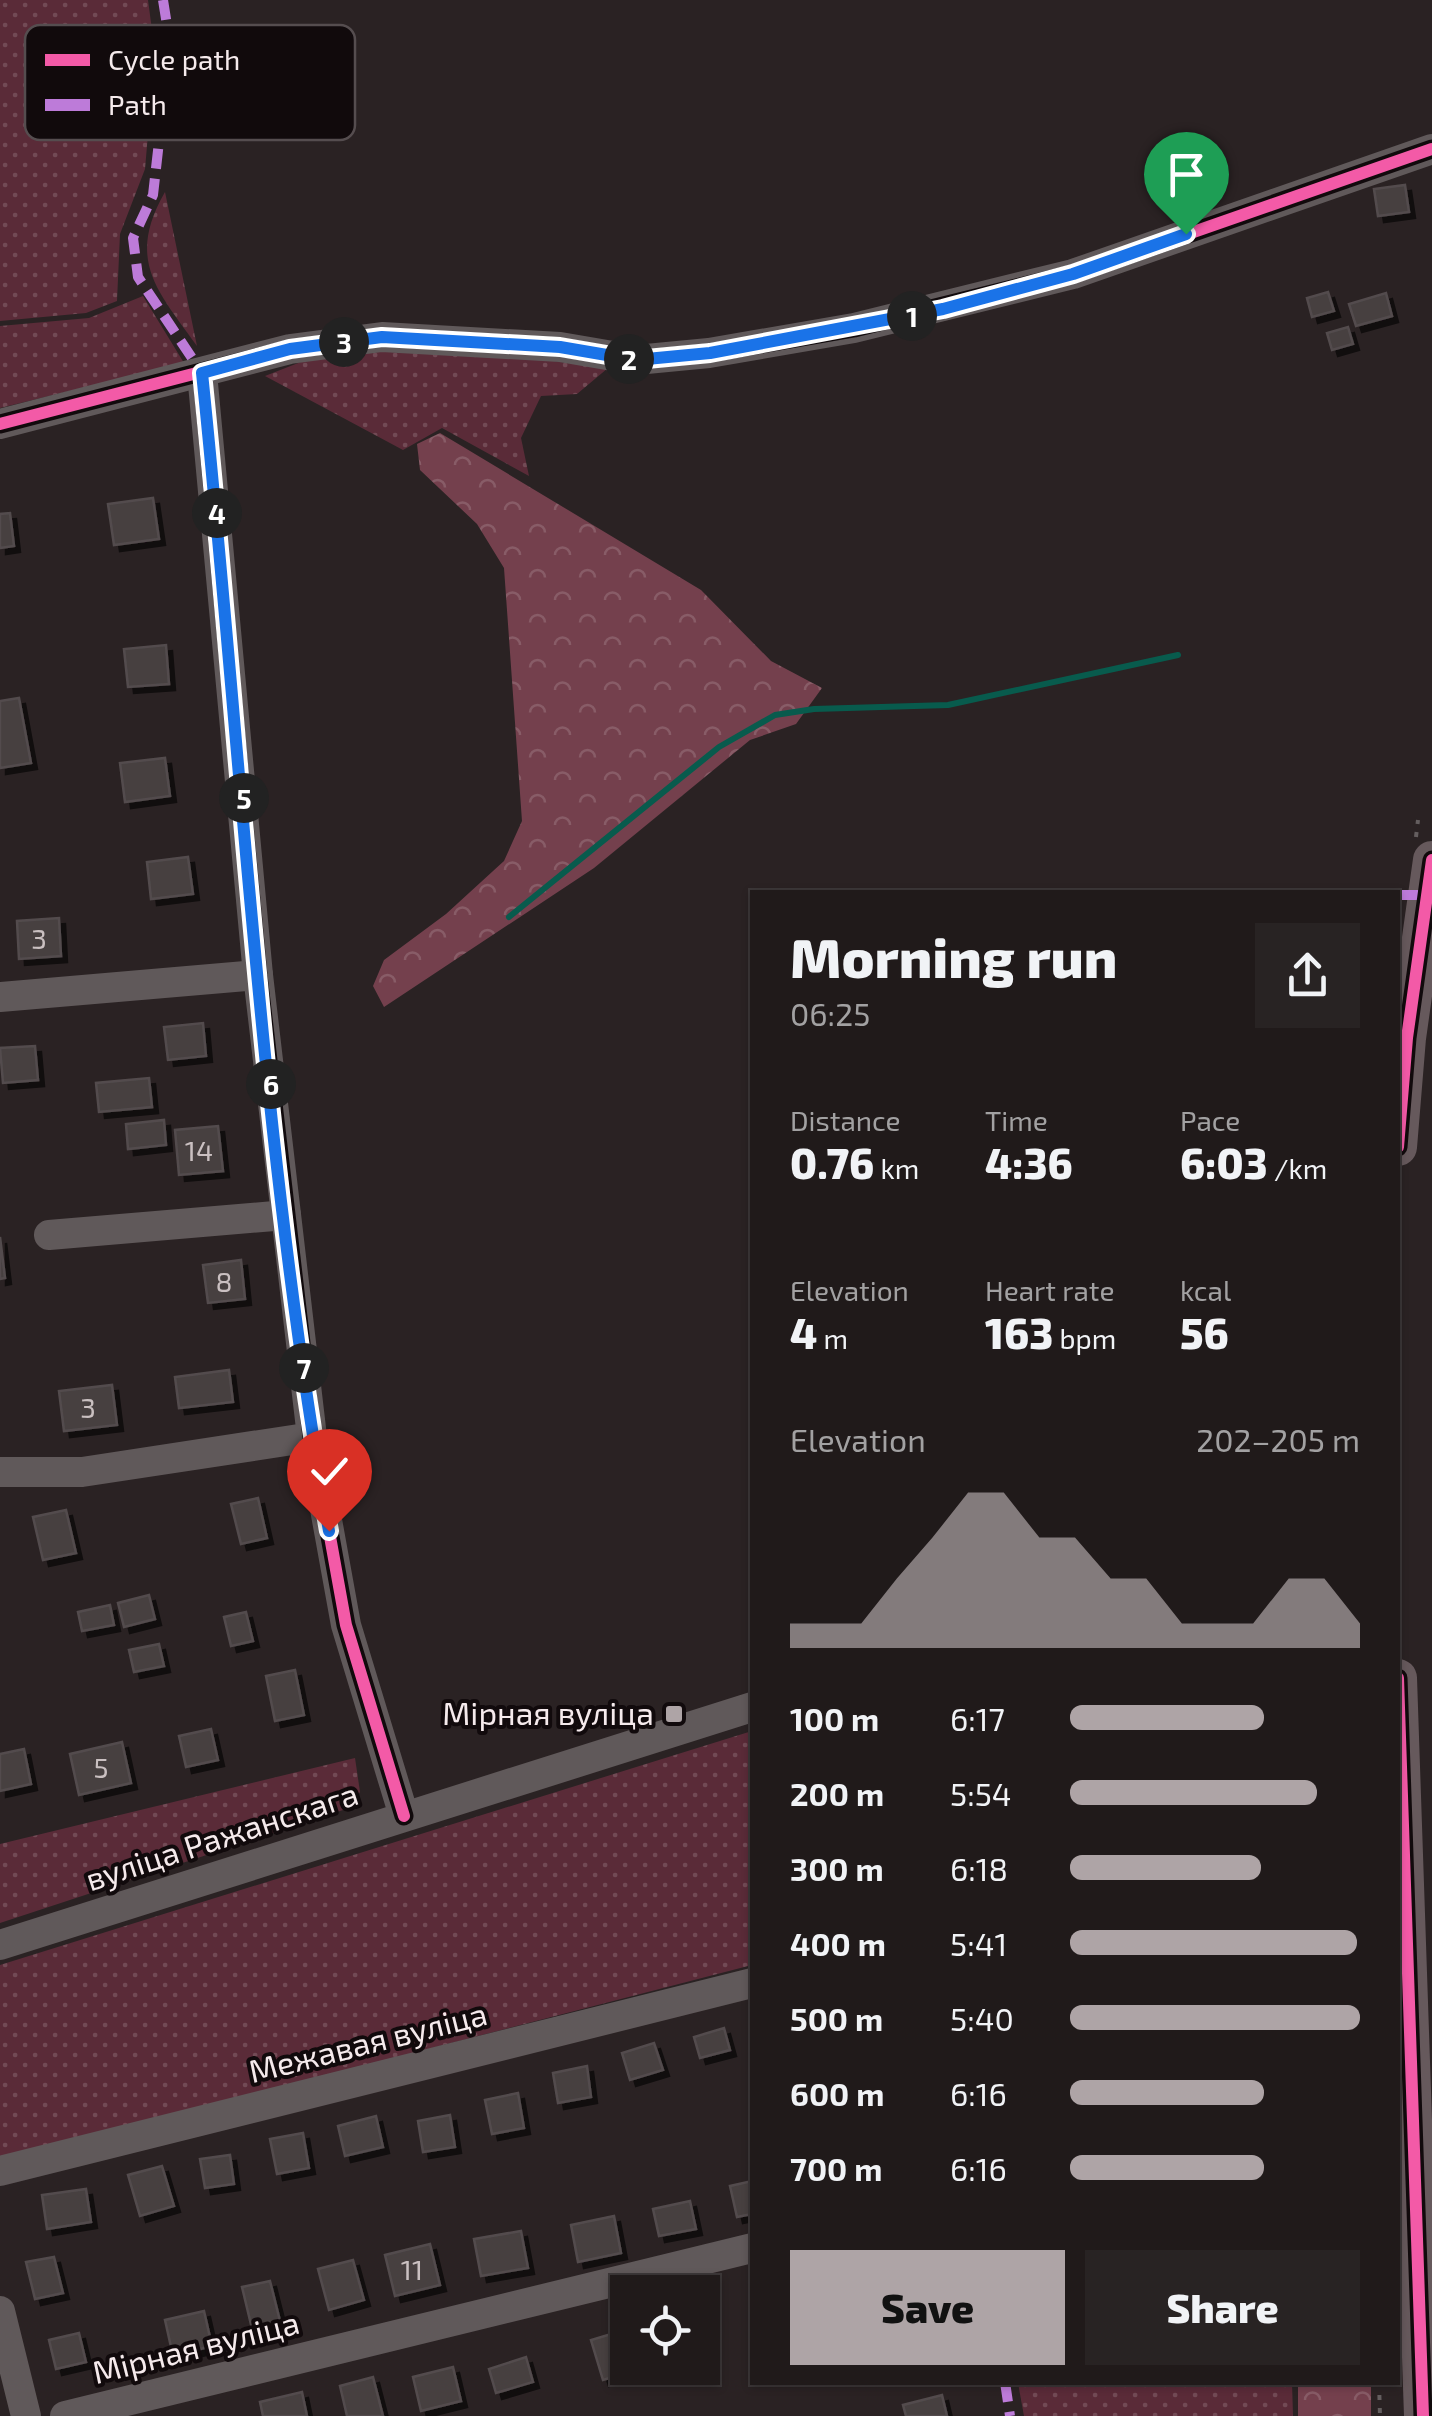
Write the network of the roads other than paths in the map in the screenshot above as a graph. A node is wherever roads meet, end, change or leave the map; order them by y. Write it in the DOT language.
graph roads {
  1 [pos="1432,149"];
  2 [pos="202,373"];
  3 [pos="0,424"];
  4 [pos="1430,884"];
  5 [pos="258,975"];
  6 [pos="0,997"];
  7 [pos="1400,1120"];
  8 [pos="286,1215"];
  9 [pos="49,1235"];
  10 [pos="312,1438"];
  11 [pos="0,1472"];
  12 [pos="750,1708"];
  13 [pos="1400,1737"];
  14 [pos="404,1816"];
  15 [pos="0,1945"];
  16 [pos="750,1984"];
  17 [pos="0,2171"];
  18 [pos="750,2248"];
  19 [pos="0,2310"];
  20 [pos="26,2416"];
  21 [pos="65,2416"];
  22 [pos="1423,2416"];
  1 -- 2 [label="street"];
  2 -- 3 [label="street"];
  2 -- 5 [label="street"];
  4 -- 7 [label="main road"];
  5 -- 6 [label="street"];
  5 -- 8 [label="street"];
  8 -- 9 [label="street"];
  8 -- 10 [label="street"];
  10 -- 11 [label="street"];
  10 -- 14 [label="street"];
  12 -- 14 [label="street, вуліца Ражанскага"];
  13 -- 22 [label="main road"];
  14 -- 15 [label="street, вуліца Ражанскага"];
  16 -- 17 [label="street, Межавая вуліца"];
  18 -- 21 [label="street, Мірная вуліца"];
  19 -- 20 [label="street"];
}
